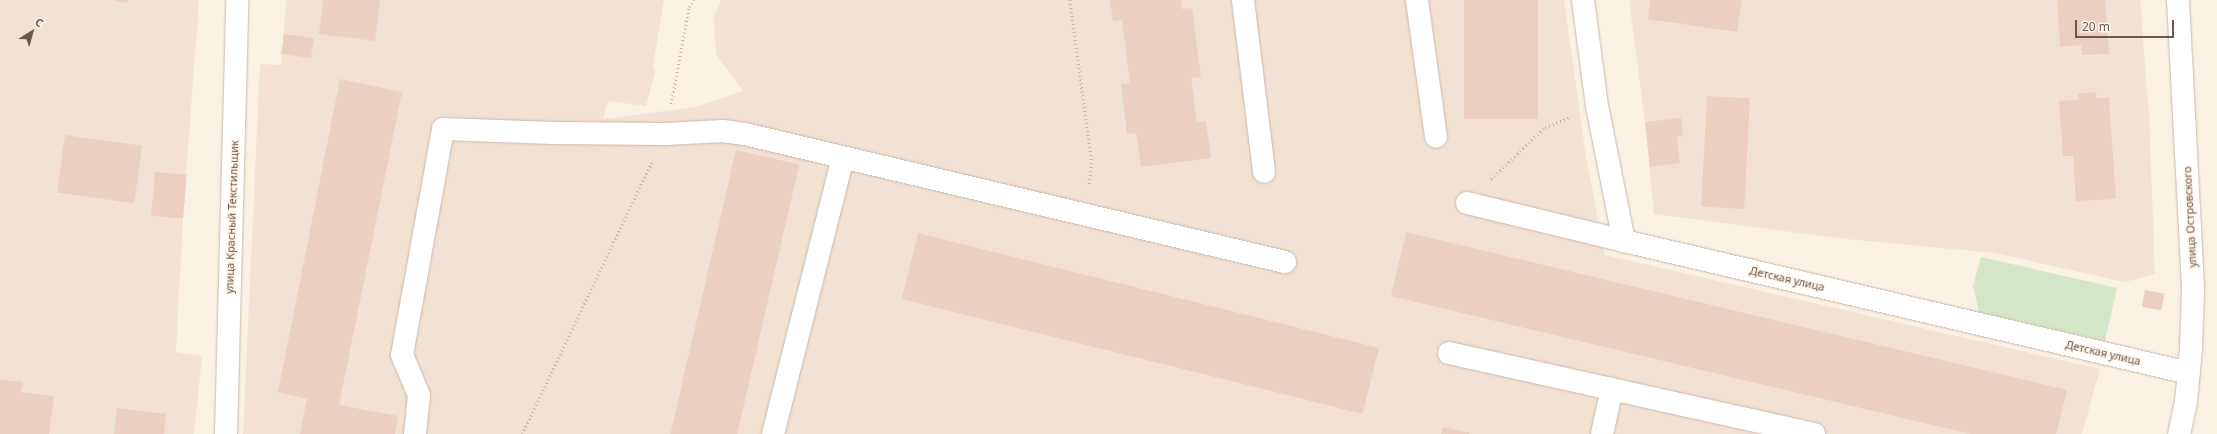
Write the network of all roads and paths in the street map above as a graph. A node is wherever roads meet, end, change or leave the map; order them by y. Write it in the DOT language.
graph roads {
  1 [pos="237,0"];
  2 [pos="694,0"];
  3 [pos="1070,0"];
  4 [pos="1243,0"];
  5 [pos="1417,0"];
  6 [pos="1583,0"];
  7 [pos="2178,0"];
  8 [pos="1597,106"];
  9 [pos="666,134"];
  10 [pos="1436,137"];
  11 [pos="843,158"];
  12 [pos="1264,172"];
  13 [pos="1467,203"];
  14 [pos="1086,215"];
  15 [pos="1624,241"];
  16 [pos="1285,262"];
  17 [pos="1449,353"];
  18 [pos="2189,373"];
  19 [pos="1612,389"];
  20 [pos="226,434"];
  21 [pos="415,434"];
  22 [pos="522,434"];
  23 [pos="773,434"];
  24 [pos="1602,434"];
  25 [pos="1814,434"];
  26 [pos="2179,434"];
  1 -- 20 [label="street, улица Красный Текстильщик"];
  2 -- 9 [label="path"];
  3 -- 14 [label="path"];
  4 -- 12 [label="street"];
  5 -- 10 [label="street"];
  6 -- 8 [label="street"];
  7 -- 18 [label="street, улица Островского"];
  8 -- 13 [label="path"];
  8 -- 15 [label="street"];
  9 -- 11 [label="street"];
  9 -- 21 [label="street"];
  9 -- 22 [label="path"];
  11 -- 14 [label="street"];
  11 -- 23 [label="street"];
  13 -- 15 [label="street, Детская улица"];
  14 -- 16 [label="street"];
  15 -- 18 [label="street, Детская улица"];
  17 -- 19 [label="street"];
  18 -- 26 [label="street, улица Островского"];
  19 -- 24 [label="street"];
  19 -- 25 [label="street"];
}
